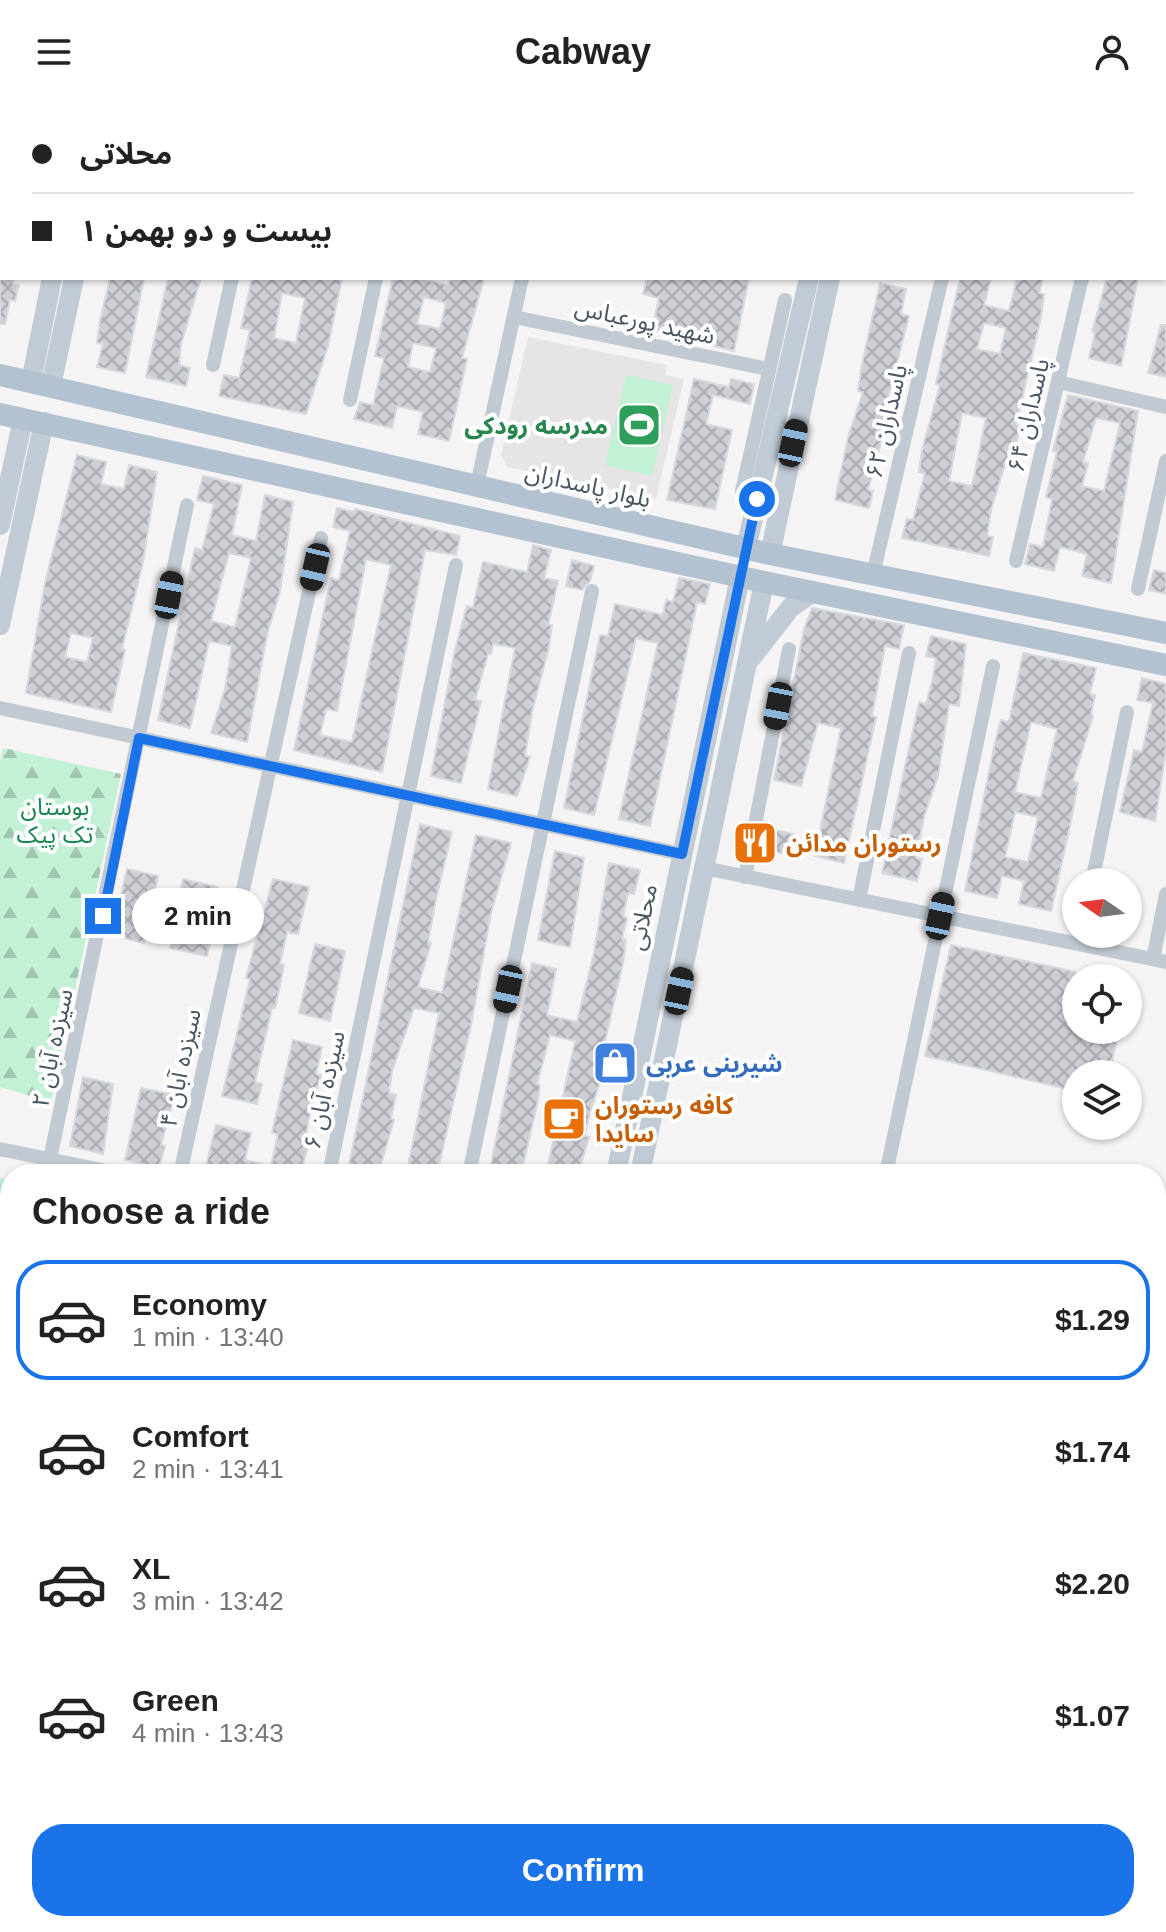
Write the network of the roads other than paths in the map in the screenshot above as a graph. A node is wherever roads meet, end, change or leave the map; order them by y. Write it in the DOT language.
graph roads {
  1 [pos="52,280"];
  2 [pos="73,280"];
  3 [pos="232,280"];
  4 [pos="376,280"];
  5 [pos="522,280"];
  6 [pos="809,280"];
  7 [pos="830,280"];
  8 [pos="942,280"];
  9 [pos="1082,280"];
  10 [pos="785,300"];
  11 [pos="514,317"];
  12 [pos="213,365"];
  13 [pos="768,369"];
  14 [pos="0,375"];
  15 [pos="1058,382"];
  16 [pos="41,384"];
  17 [pos="350,400"];
  18 [pos="1166,407"];
  19 [pos="0,414"];
  20 [pos="33,421"];
  21 [pos="1166,461"];
  22 [pos="477,485"];
  23 [pos="742,491"];
  24 [pos="187,505"];
  25 [pos="0,525"];
  26 [pos="321,538"];
  27 [pos="746,548"];
  28 [pos="770,554"];
  29 [pos="1016,561"];
  30 [pos="456,565"];
  31 [pos="873,575"];
  32 [pos="740,577"];
  33 [pos="764,582"];
  34 [pos="1138,589"];
  35 [pos="592,591"];
  36 [pos="813,592"];
  37 [pos="0,625"];
  38 [pos="1166,633"];
  39 [pos="789,649"];
  40 [pos="909,653"];
  41 [pos="747,665"];
  42 [pos="1166,665"];
  43 [pos="993,666"];
  44 [pos="0,708"];
  45 [pos="1127,712"];
  46 [pos="139,738"];
  47 [pos="271,766"];
  48 [pos="409,796"];
  49 [pos="543,824"];
  50 [pos="682,854"];
  51 [pos="704,868"];
  52 [pos="1095,868"];
  53 [pos="745,877"];
  54 [pos="1166,894"];
  55 [pos="859,900"];
  56 [pos="940,916"];
  57 [pos="1062,936"];
  58 [pos="1112,948"];
  59 [pos="1159,961"];
  60 [pos="0,1149"];
  61 [pos="50,1159"];
  62 [pos="74,1164"];
  63 [pos="182,1164"];
  64 [pos="331,1164"];
  65 [pos="471,1164"];
  66 [pos="618,1164"];
  67 [pos="642,1164"];
  68 [pos="888,1164"];
  1 -- 16 [label="main road"];
  2 -- 16 [label="main road"];
  3 -- 12 [label="street"];
  4 -- 17 [label="street"];
  5 -- 11 [label="street"];
  6 -- 27 [label="main road"];
  7 -- 28 [label="main road"];
  8 -- 31 [label="street, پاسداران ۶۲"];
  9 -- 15 [label="street, پاسداران ۶۴"];
  10 -- 13 [label="street"];
  11 -- 13 [label="street, شهید پورعباس"];
  11 -- 22 [label="street"];
  13 -- 23 [label="street"];
  14 -- 16 [label="main road, بلوار پاسداران"];
  15 -- 18 [label="street"];
  15 -- 29 [label="street, پاسداران ۶۴"];
  16 -- 20 [label="main road"];
  16 -- 22 [label="main road, بلوار پاسداران"];
  19 -- 20 [label="main road"];
  20 -- 25 [label="main road"];
  20 -- 32 [label="main road"];
  20 -- 37 [label="main road"];
  21 -- 34 [label="street"];
  22 -- 27 [label="main road, بلوار پاسداران"];
  24 -- 46 [label="street, سیزده آبان ۲"];
  26 -- 47 [label="street, سیزده آبان ۴"];
  27 -- 28 [label="main road, بلوار پاسداران"];
  27 -- 32 [label="main road"];
  28 -- 31 [label="main road, بلوار پاسداران"];
  28 -- 33 [label="main road"];
  30 -- 48 [label="street, سیزده آبان ۶"];
  31 -- 38 [label="main road, بلوار پاسداران"];
  32 -- 33 [label="main road"];
  32 -- 50 [label="main road, محلاتی"];
  33 -- 36 [label="main road"];
  33 -- 41 [label="main road"];
  35 -- 49 [label="street"];
  36 -- 41 [label="main road"];
  36 -- 42 [label="main road"];
  39 -- 53 [label="street"];
  40 -- 55 [label="street"];
  41 -- 51 [label="main road"];
  43 -- 56 [label="street"];
  44 -- 46 [label="street"];
  45 -- 52 [label="street"];
  46 -- 47 [label="street"];
  46 -- 61 [label="street, سیزده آبان ۲"];
  47 -- 48 [label="street"];
  47 -- 63 [label="street, سیزده آبان ۴"];
  48 -- 49 [label="street"];
  48 -- 64 [label="street, سیزده آبان ۶"];
  49 -- 50 [label="street"];
  49 -- 65 [label="street"];
  50 -- 66 [label="main road, محلاتی"];
  51 -- 53 [label="street"];
  51 -- 67 [label="main road"];
  53 -- 55 [label="street"];
  54 -- 59 [label="street"];
  55 -- 56 [label="street"];
  56 -- 57 [label="street"];
  56 -- 68 [label="street"];
  58 -- 59 [label="street"];
  60 -- 61 [label="street"];
  61 -- 62 [label="street"];
}
